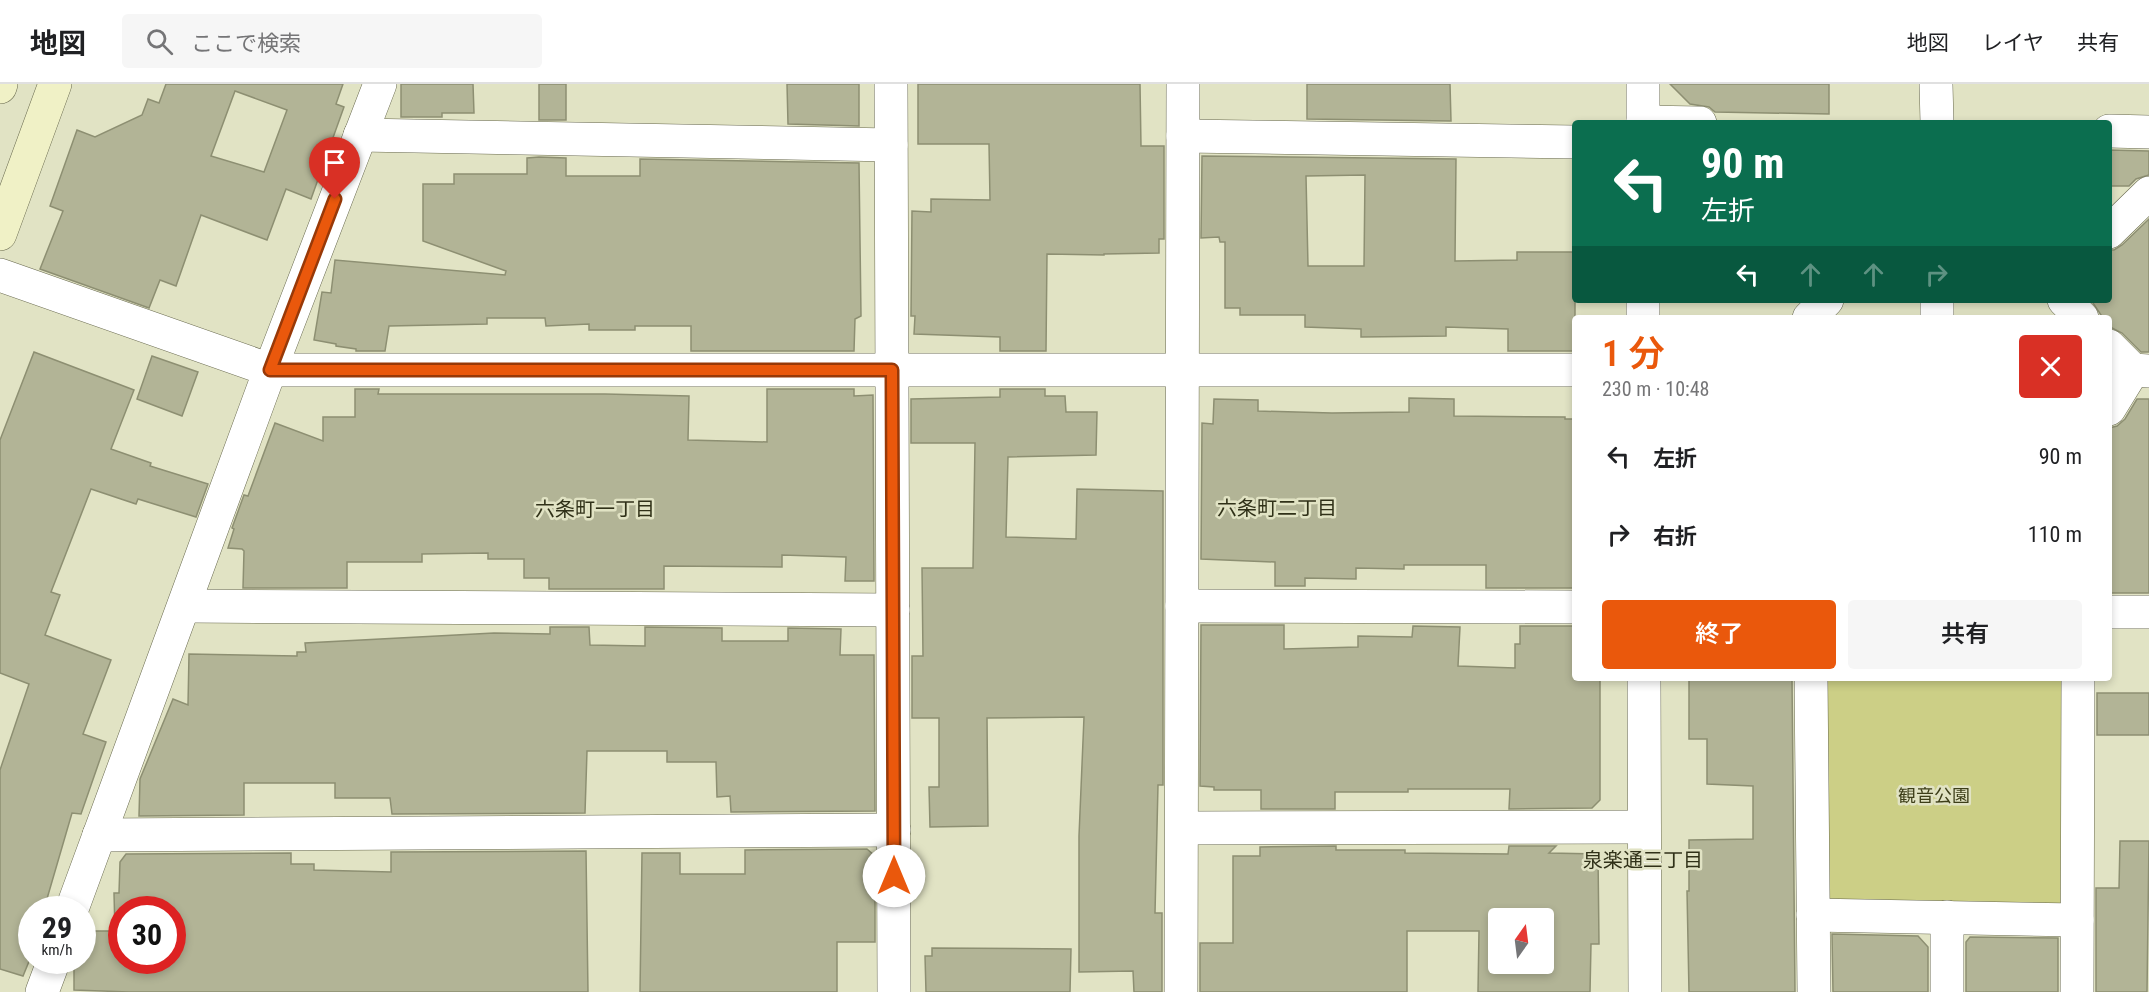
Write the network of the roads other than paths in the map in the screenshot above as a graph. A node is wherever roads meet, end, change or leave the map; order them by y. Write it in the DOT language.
graph roads {
  1 [pos="55,84"];
  2 [pos="380,84"];
  3 [pos="891,84"];
  4 [pos="1183,84"];
  5 [pos="1643,84"];
  6 [pos="1936,84"];
  7 [pos="1643,120"];
  8 [pos="1937,120"];
  9 [pos="2112,131"];
  10 [pos="2149,132"];
  11 [pos="360,135"];
  12 [pos="1183,136"];
  13 [pos="1572,142"];
  14 [pos="891,145"];
  15 [pos="2149,193"];
  16 [pos="2112,229"];
  17 [pos="0,234"];
  18 [pos="0,274"];
  19 [pos="1824,303"];
  20 [pos="2067,303"];
  21 [pos="1812,315"];
  22 [pos="2079,315"];
  23 [pos="2112,348"];
  24 [pos="270,370"];
  25 [pos="892,370"];
  26 [pos="1182,370"];
  27 [pos="1572,370"];
  28 [pos="2141,371"];
  29 [pos="2112,405"];
  30 [pos="184,606"];
  31 [pos="1182,606"];
  32 [pos="1572,608"];
  33 [pos="893,610"];
  34 [pos="2112,612"];
  35 [pos="2149,612"];
  36 [pos="1644,681"];
  37 [pos="1811,681"];
  38 [pos="2078,681"];
  39 [pos="1644,826"];
  40 [pos="1182,828"];
  41 [pos="894,830"];
  42 [pos="99,835"];
  43 [pos="77,896"];
  44 [pos="1813,915"];
  45 [pos="1947,917"];
  46 [pos="2077,920"];
  47 [pos="49,974"];
  48 [pos="42,992"];
  49 [pos="894,992"];
  50 [pos="1181,992"];
  51 [pos="1645,992"];
  52 [pos="1814,992"];
  53 [pos="1947,992"];
  54 [pos="2077,992"];
  1 -- 17 [label="main road"];
  2 -- 11 [label="street"];
  3 -- 14 [label="street"];
  4 -- 12 [label="street"];
  5 -- 7 [label="street"];
  6 -- 8 [label="street"];
  9 -- 10 [label="street"];
  11 -- 14 [label="street"];
  11 -- 24 [label="street"];
  12 -- 13 [label="street"];
  12 -- 26 [label="street"];
  14 -- 25 [label="street"];
  15 -- 16 [label="street"];
  18 -- 24 [label="street"];
  19 -- 21 [label="street"];
  20 -- 22 [label="street"];
  23 -- 28 [label="street"];
  24 -- 25 [label="street"];
  24 -- 30 [label="street"];
  25 -- 26 [label="street"];
  25 -- 33 [label="street"];
  26 -- 27 [label="street"];
  26 -- 31 [label="street"];
  28 -- 29 [label="street"];
  30 -- 33 [label="street"];
  30 -- 42 [label="street"];
  31 -- 32 [label="street"];
  31 -- 40 [label="street"];
  33 -- 41 [label="street"];
  34 -- 35 [label="street"];
  36 -- 39 [label="street"];
  37 -- 44 [label="street"];
  38 -- 46 [label="street"];
  39 -- 40 [label="street"];
  39 -- 51 [label="street"];
  40 -- 50 [label="street"];
  41 -- 42 [label="street"];
  41 -- 49 [label="street"];
  42 -- 43 [label="street"];
  44 -- 45 [label="street"];
  44 -- 52 [label="street"];
  45 -- 46 [label="street"];
  45 -- 53 [label="street"];
  46 -- 54 [label="street"];
  47 -- 48 [label="street"];
}
